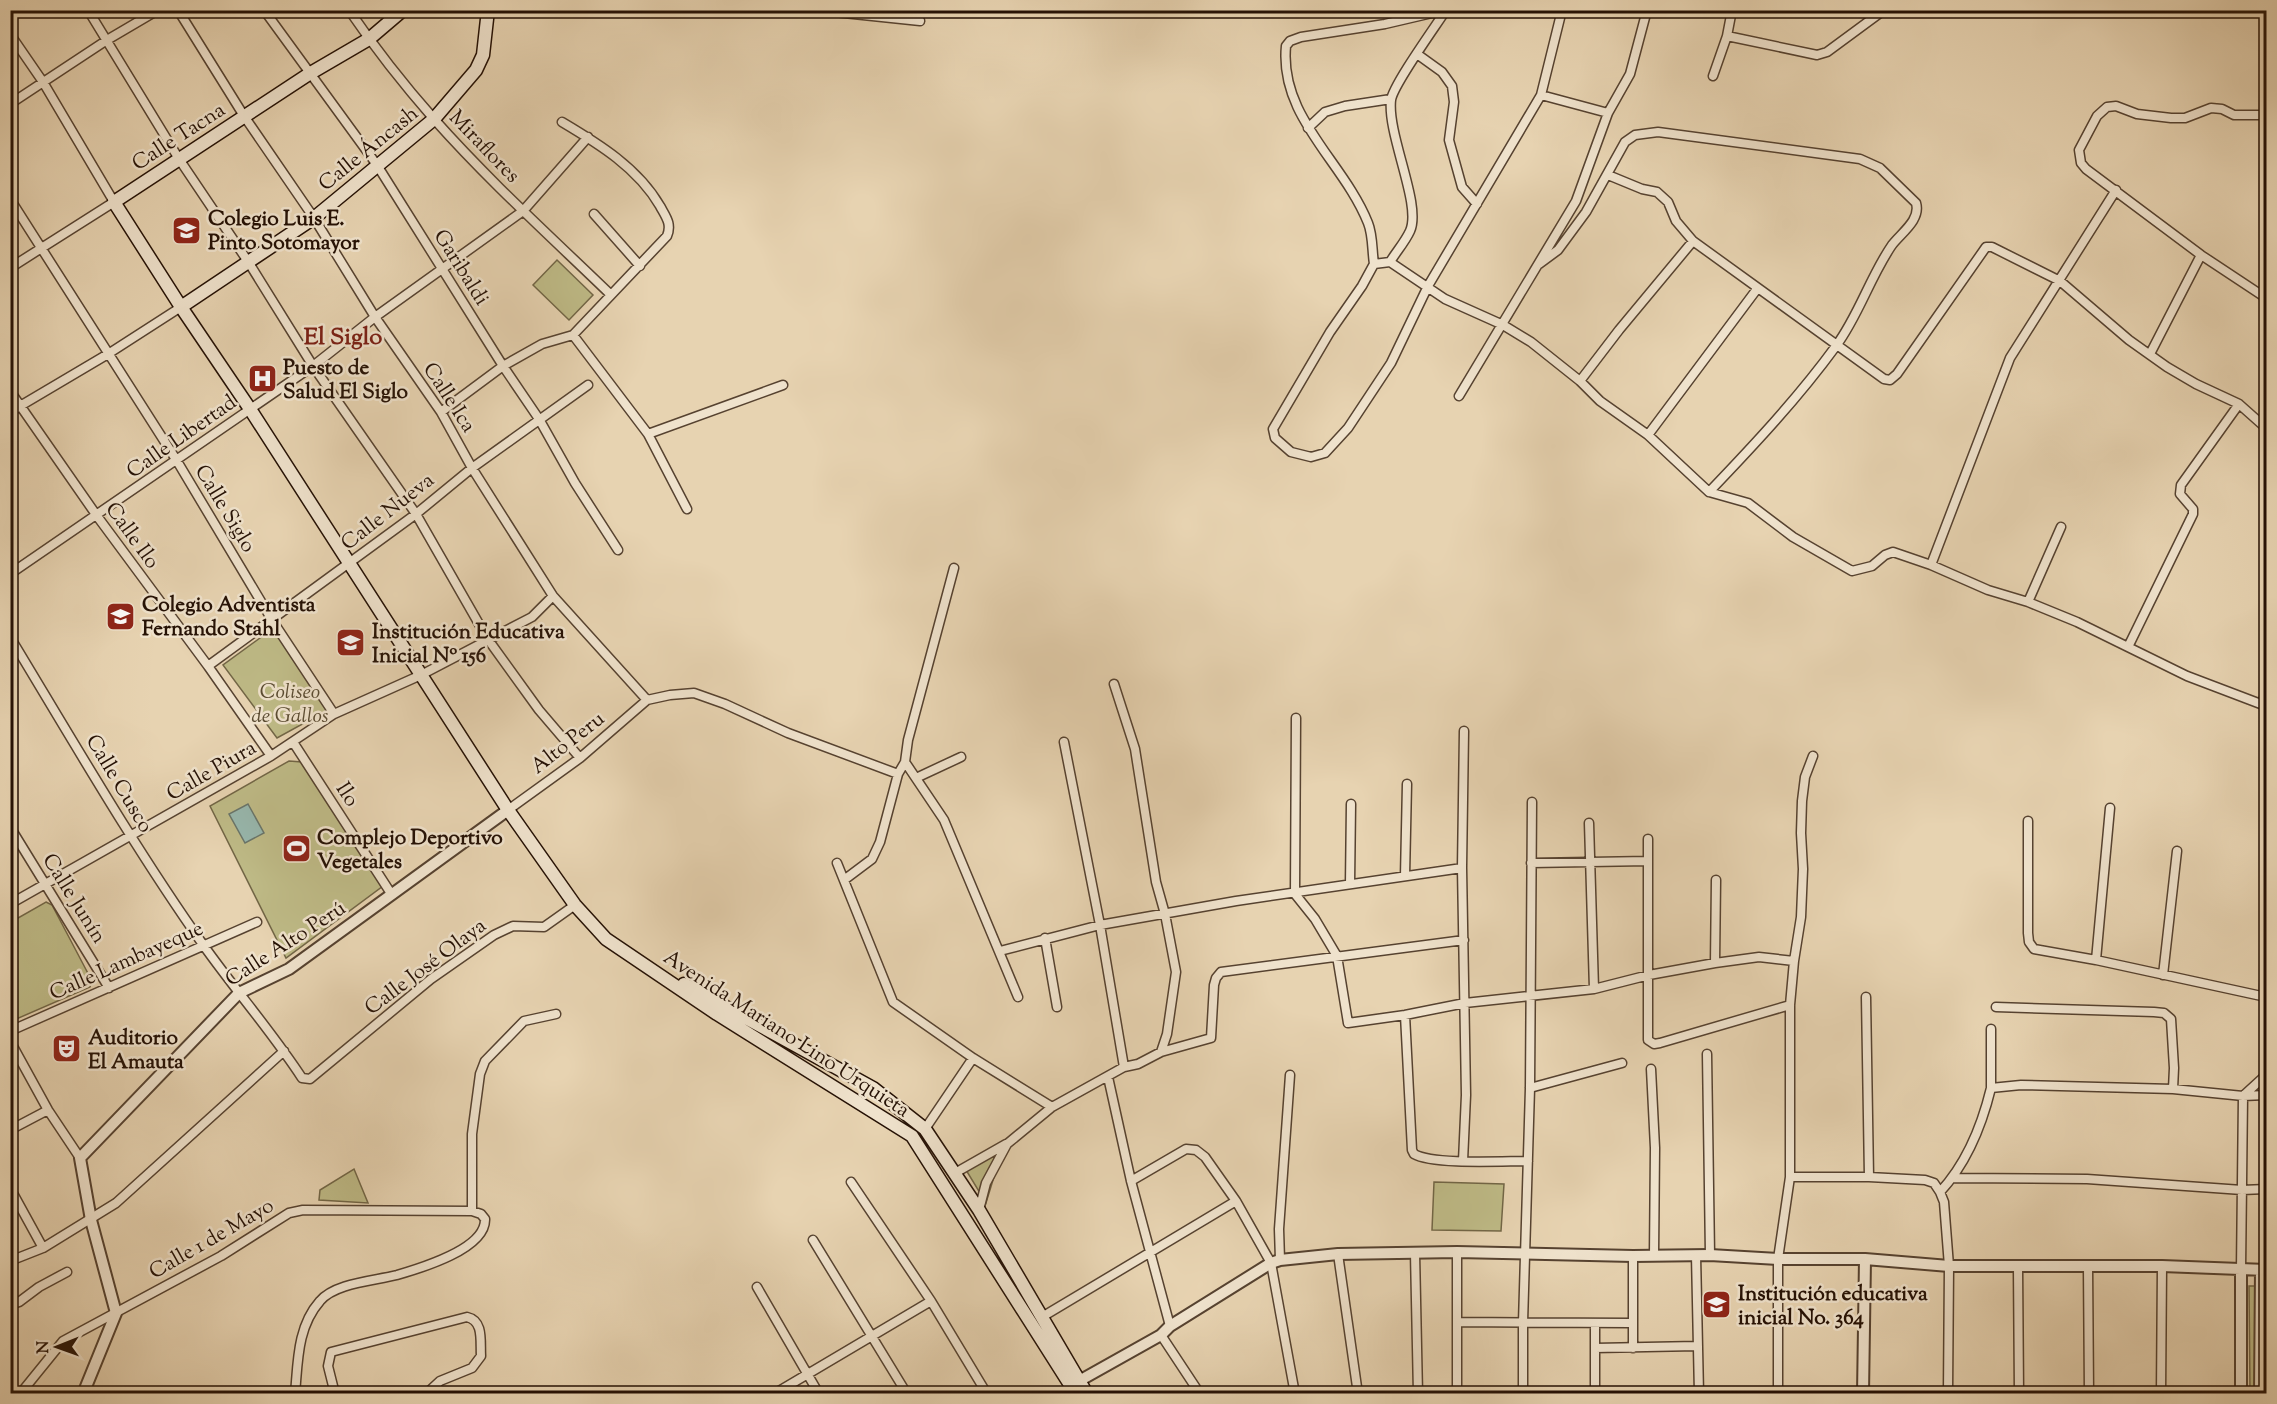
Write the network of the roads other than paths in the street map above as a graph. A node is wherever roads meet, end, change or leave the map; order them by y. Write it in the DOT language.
graph roads {
  1 [pos="88,10"];
  2 [pos="158,10"];
  3 [pos="178,10"];
  4 [pos="264,10"];
  5 [pos="349,10"];
  6 [pos="403,10"];
  7 [pos="488,10"];
  8 [pos="815,10"];
  9 [pos="1446,10"];
  10 [pos="1562,10"];
  11 [pos="1647,10"];
  12 [pos="1732,10"];
  13 [pos="1884,10"];
  14 [pos="920,21"];
  15 [pos="10,34"];
  16 [pos="1727,36"];
  17 [pos="369,39"];
  18 [pos="107,40"];
  19 [pos="1417,54"];
  20 [pos="309,74"];
  21 [pos="1713,76"];
  22 [pos="43,82"];
  23 [pos="1541,95"];
  24 [pos="1391,99"];
  25 [pos="10,104"];
  26 [pos="1608,113"];
  27 [pos="2266,115"];
  28 [pos="244,116"];
  29 [pos="434,119"];
  30 [pos="562,122"];
  31 [pos="1308,128"];
  32 [pos="588,137"];
  33 [pos="179,159"];
  34 [pos="377,165"];
  35 [pos="1608,175"];
  36 [pos="2116,190"];
  37 [pos="10,199"];
  38 [pos="114,202"];
  39 [pos="1477,204"];
  40 [pos="523,210"];
  41 [pos="594,214"];
  42 [pos="314,218"];
  43 [pos="1694,241"];
  44 [pos="41,248"];
  45 [pos="2201,255"];
  46 [pos="1390,262"];
  47 [pos="249,263"];
  48 [pos="1374,264"];
  49 [pos="1539,264"];
  50 [pos="640,266"];
  51 [pos="10,268"];
  52 [pos="441,269"];
  53 [pos="2060,281"];
  54 [pos="1428,286"];
  55 [pos="1757,288"];
  56 [pos="610,294"];
  57 [pos="2266,298"];
  58 [pos="181,307"];
  59 [pos="375,317"];
  60 [pos="1503,325"];
  61 [pos="573,335"];
  62 [pos="1838,345"];
  63 [pos="108,354"];
  64 [pos="2150,354"];
  65 [pos="312,366"];
  66 [pos="503,366"];
  67 [pos="1580,381"];
  68 [pos="588,385"];
  69 [pos="783,385"];
  70 [pos="10,391"];
  71 [pos="1459,396"];
  72 [pos="2239,404"];
  73 [pos="20,406"];
  74 [pos="250,409"];
  75 [pos="10,412"];
  76 [pos="441,412"];
  77 [pos="539,419"];
  78 [pos="2266,428"];
  79 [pos="648,434"];
  80 [pos="1648,435"];
  81 [pos="177,461"];
  82 [pos="472,468"];
  83 [pos="1709,492"];
  84 [pos="687,508"];
  85 [pos="416,514"];
  86 [pos="97,516"];
  87 [pos="2061,527"];
  88 [pos="618,550"];
  89 [pos="348,564"];
  90 [pos="1931,565"];
  91 [pos="954,568"];
  92 [pos="10,574"];
  93 [pos="553,596"];
  94 [pos="2028,602"];
  95 [pos="272,620"];
  96 [pos="10,637"];
  97 [pos="487,638"];
  98 [pos="2128,647"];
  99 [pos="208,666"];
  100 [pos="421,675"];
  101 [pos="1114,684"];
  102 [pos="2266,691"];
  103 [pos="646,700"];
  104 [pos="2264,705"];
  105 [pos="334,714"];
  106 [pos="1296,718"];
  107 [pos="1464,731"];
  108 [pos="293,742"];
  109 [pos="1064,742"];
  110 [pos="271,756"];
  111 [pos="961,756"];
  112 [pos="1813,756"];
  113 [pos="580,758"];
  114 [pos="905,762"];
  115 [pos="898,774"];
  116 [pos="916,778"];
  117 [pos="1407,784"];
  118 [pos="1532,802"];
  119 [pos="1351,804"];
  120 [pos="2110,808"];
  121 [pos="508,810"];
  122 [pos="2028,821"];
  123 [pos="1589,823"];
  124 [pos="10,827"];
  125 [pos="131,836"];
  126 [pos="1648,839"];
  127 [pos="2176,851"];
  128 [pos="1590,860"];
  129 [pos="1648,861"];
  130 [pos="837,863"];
  131 [pos="1531,863"];
  132 [pos="1462,867"];
  133 [pos="1405,876"];
  134 [pos="844,880"];
  135 [pos="1716,880"];
  136 [pos="46,883"];
  137 [pos="1350,884"];
  138 [pos="1295,894"];
  139 [pos="392,895"];
  140 [pos="10,904"];
  141 [pos="575,905"];
  142 [pos="1165,914"];
  143 [pos="2266,919"];
  144 [pos="257,922"];
  145 [pos="1100,925"];
  146 [pos="1045,938"];
  147 [pos="1464,940"];
  148 [pos="204,946"];
  149 [pos="1000,951"];
  150 [pos="1337,956"];
  151 [pos="2096,960"];
  152 [pos="1794,961"];
  153 [pos="1715,963"];
  154 [pos="645,965"];
  155 [pos="1649,975"];
  156 [pos="2163,975"];
  157 [pos="109,988"];
  158 [pos="1593,989"];
  159 [pos="239,993"];
  160 [pos="1018,997"];
  161 [pos="1530,997"];
  162 [pos="1866,997"];
  163 [pos="2266,998"];
  164 [pos="1465,1003"];
  165 [pos="1790,1005"];
  166 [pos="1057,1007"];
  167 [pos="1996,1007"];
  168 [pos="555,1014"];
  169 [pos="1405,1015"];
  170 [pos="1991,1029"];
  171 [pos="10,1031"];
  172 [pos="11,1045"];
  173 [pos="284,1052"];
  174 [pos="1161,1052"];
  175 [pos="1707,1054"];
  176 [pos="973,1058"];
  177 [pos="1622,1063"];
  178 [pos="1124,1066"];
  179 [pos="1651,1069"];
  180 [pos="1290,1075"];
  181 [pos="2266,1075"];
  182 [pos="1108,1077"];
  183 [pos="306,1080"];
  184 [pos="1530,1088"];
  185 [pos="1991,1088"];
  186 [pos="2173,1089"];
  187 [pos="2266,1095"];
  188 [pos="2243,1096"];
  189 [pos="1052,1107"];
  190 [pos="48,1110"];
  191 [pos="925,1129"];
  192 [pos="10,1130"];
  193 [pos="1007,1144"];
  194 [pos="80,1158"];
  195 [pos="1463,1161"];
  196 [pos="1528,1161"];
  197 [pos="955,1173"];
  198 [pos="1790,1177"];
  199 [pos="1869,1177"];
  200 [pos="1952,1178"];
  201 [pos="1131,1181"];
  202 [pos="851,1182"];
  203 [pos="10,1188"];
  204 [pos="2266,1189"];
  205 [pos="2242,1190"];
  206 [pos="1940,1192"];
  207 [pos="1236,1201"];
  208 [pos="980,1210"];
  209 [pos="472,1211"];
  210 [pos="91,1220"];
  211 [pos="813,1240"];
  212 [pos="43,1248"];
  213 [pos="1150,1252"];
  214 [pos="1457,1252"];
  215 [pos="1415,1253"];
  216 [pos="1525,1253"];
  217 [pos="1338,1254"];
  218 [pos="1654,1255"];
  219 [pos="1696,1255"];
  220 [pos="1710,1255"];
  221 [pos="1633,1256"];
  222 [pos="1778,1258"];
  223 [pos="1865,1259"];
  224 [pos="10,1261"];
  225 [pos="1276,1261"];
  226 [pos="1949,1266"];
  227 [pos="2088,1266"];
  228 [pos="2162,1266"];
  229 [pos="2018,1267"];
  230 [pos="2241,1269"];
  231 [pos="2264,1270"];
  232 [pos="67,1272"];
  233 [pos="757,1287"];
  234 [pos="931,1301"];
  235 [pos="10,1305"];
  236 [pos="116,1313"];
  237 [pos="1042,1317"];
  238 [pos="1456,1322"];
  239 [pos="1523,1323"];
  240 [pos="1595,1323"];
  241 [pos="1632,1323"];
  242 [pos="1170,1326"];
  243 [pos="871,1335"];
  244 [pos="1161,1335"];
  245 [pos="1697,1346"];
  246 [pos="1595,1348"];
  247 [pos="1633,1348"];
  248 [pos="808,1374"];
  249 [pos="1073,1389"];
  250 [pos="20,1394"];
  251 [pos="83,1394"];
  252 [pos="296,1394"];
  253 [pos="335,1394"];
  254 [pos="426,1394"];
  255 [pos="774,1394"];
  256 [pos="819,1394"];
  257 [pos="907,1394"];
  258 [pos="987,1394"];
  259 [pos="1087,1394"];
  260 [pos="1200,1394"];
  261 [pos="1295,1394"];
  262 [pos="1358,1394"];
  263 [pos="1418,1394"];
  264 [pos="1457,1394"];
  265 [pos="1524,1394"];
  266 [pos="1595,1394"];
  267 [pos="1699,1394"];
  268 [pos="1778,1394"];
  269 [pos="1863,1394"];
  270 [pos="1948,1394"];
  271 [pos="2019,1394"];
  272 [pos="2089,1394"];
  273 [pos="2161,1394"];
  274 [pos="2241,1394"];
  275 [pos="2260,1394"];
  1 -- 18 [label="street"];
  2 -- 18 [label="street"];
  3 -- 28 [label="street, Calle Ica"];
  4 -- 20 [label="street, Garibaldi"];
  5 -- 17 [label="street, Miraflores"];
  6 -- 17 [label="main road, Calle Tacna"];
  7 -- 29 [label="main road, Calle Áncash"];
  8 -- 14 [label="street"];
  9 -- 19 [label="street"];
  9 -- 31 [label="street"];
  10 -- 23 [label="street"];
  11 -- 26 [label="street"];
  12 -- 16 [label="street"];
  13 -- 16 [label="street"];
  15 -- 22 [label="street"];
  16 -- 21 [label="street"];
  17 -- 20 [label="main road, Calle Tacna"];
  17 -- 29 [label="street, Miraflores"];
  18 -- 22 [label="street"];
  18 -- 33 [label="street"];
  19 -- 24 [label="street"];
  19 -- 39 [label="street"];
  20 -- 28 [label="main road, Calle Tacna"];
  20 -- 34 [label="street, Garibaldi"];
  22 -- 25 [label="street"];
  22 -- 38 [label="street"];
  23 -- 26 [label="street"];
  23 -- 39 [label="street"];
  24 -- 31 [label="street"];
  24 -- 46 [label="street"];
  26 -- 49 [label="street"];
  27 -- 36 [label="street"];
  28 -- 33 [label="main road, Calle Tacna"];
  28 -- 42 [label="street, Calle Ica"];
  29 -- 34 [label="main road, Calle Áncash"];
  29 -- 40 [label="street, Miraflores"];
  30 -- 32 [label="street"];
  31 -- 48 [label="street"];
  32 -- 40 [label="street, Calle Libertad"];
  32 -- 50 [label="street"];
  33 -- 38 [label="main road, Calle Tacna"];
  33 -- 47 [label="street"];
  34 -- 42 [label="main road, Calle Áncash"];
  34 -- 52 [label="street, Garibaldi"];
  35 -- 43 [label="street"];
  35 -- 49 [label="street"];
  35 -- 62 [label="street"];
  36 -- 45 [label="street"];
  36 -- 53 [label="street"];
  37 -- 44 [label="street, Calle Siglo"];
  38 -- 44 [label="street, Calle Tacna"];
  38 -- 58 [label="main road"];
  39 -- 54 [label="street"];
  40 -- 52 [label="street, Calle Libertad"];
  40 -- 56 [label="street, Miraflores"];
  41 -- 50 [label="street"];
  42 -- 47 [label="main road, Calle Áncash"];
  42 -- 59 [label="street, Calle Ica"];
  43 -- 55 [label="street"];
  43 -- 67 [label="street"];
  44 -- 51 [label="street, Calle Tacna"];
  44 -- 63 [label="street, Calle Siglo"];
  45 -- 57 [label="street"];
  45 -- 64 [label="street"];
  46 -- 48 [label="street"];
  46 -- 54 [label="street"];
  47 -- 58 [label="main road, Calle Áncash"];
  47 -- 65 [label="street"];
  48 -- 54 [label="street"];
  49 -- 60 [label="street"];
  50 -- 56 [label="street"];
  52 -- 59 [label="street, Calle Libertad"];
  52 -- 66 [label="street, Garibaldi"];
  53 -- 62 [label="street"];
  53 -- 64 [label="street"];
  53 -- 90 [label="street"];
  54 -- 60 [label="street"];
  55 -- 62 [label="street"];
  55 -- 80 [label="street"];
  56 -- 61 [label="street"];
  58 -- 63 [label="street, Calle Áncash"];
  58 -- 74 [label="main road"];
  59 -- 65 [label="street, Calle Libertad"];
  59 -- 76 [label="street, Calle Ica"];
  60 -- 67 [label="street"];
  60 -- 71 [label="street"];
  61 -- 66 [label="street"];
  61 -- 79 [label="street"];
  62 -- 83 [label="street"];
  63 -- 73 [label="street, Calle Áncash"];
  63 -- 81 [label="street, Calle Siglo"];
  64 -- 72 [label="street"];
  65 -- 74 [label="street, Calle Libertad"];
  65 -- 85 [label="street"];
  66 -- 76 [label="street"];
  66 -- 77 [label="street, Garibaldi"];
  67 -- 80 [label="street"];
  68 -- 77 [label="street, Calle Nueva"];
  69 -- 79 [label="street"];
  70 -- 73 [label="street, Calle Ilo"];
  72 -- 78 [label="street"];
  72 -- 98 [label="street"];
  73 -- 75 [label="street, Calle Áncash"];
  73 -- 86 [label="street, Calle Ilo"];
  74 -- 81 [label="street, Calle Libertad"];
  74 -- 89 [label="main road"];
  76 -- 82 [label="street, Calle Ica"];
  77 -- 82 [label="street, Calle Nueva"];
  77 -- 88 [label="street, Garibaldi"];
  79 -- 84 [label="street"];
  80 -- 83 [label="street"];
  81 -- 86 [label="street, Calle Libertad"];
  81 -- 95 [label="street, Calle Siglo"];
  82 -- 85 [label="street, Calle Nueva"];
  82 -- 93 [label="street, Calle Ica"];
  83 -- 90 [label="street"];
  85 -- 89 [label="street, Calle Nueva"];
  85 -- 97 [label="street"];
  86 -- 92 [label="street, Calle Libertad"];
  86 -- 99 [label="street, Calle Ilo"];
  87 -- 94 [label="street"];
  89 -- 95 [label="street, Calle Nueva"];
  89 -- 100 [label="main road"];
  90 -- 94 [label="street"];
  91 -- 114 [label="street"];
  93 -- 97 [label="street, Calle Piura"];
  93 -- 103 [label="street, Calle Ica"];
  94 -- 98 [label="street"];
  95 -- 99 [label="street, Calle Nueva"];
  95 -- 105 [label="street, Calle Siglo"];
  96 -- 125 [label="street, Calle Cusco"];
  97 -- 100 [label="street, Calle Piura"];
  97 -- 113 [label="street"];
  98 -- 104 [label="street"];
  99 -- 110 [label="street, Calle Ilo"];
  100 -- 105 [label="street, Calle Piura"];
  100 -- 121 [label="main road"];
  101 -- 142 [label="street"];
  102 -- 104 [label="street"];
  103 -- 113 [label="street, Alto Peru"];
  103 -- 115 [label="street"];
  105 -- 108 [label="street, Calle Piura"];
  106 -- 138 [label="street"];
  107 -- 132 [label="street"];
  108 -- 110 [label="street, Calle Piura"];
  108 -- 139 [label="street, Ilo"];
  109 -- 145 [label="street"];
  110 -- 125 [label="street, Calle Piura"];
  111 -- 116 [label="street"];
  112 -- 152 [label="street"];
  113 -- 121 [label="street, Alto Peru"];
  114 -- 115 [label="street"];
  114 -- 116 [label="street"];
  115 -- 134 [label="street"];
  116 -- 149 [label="street"];
  117 -- 133 [label="street"];
  118 -- 131 [label="street"];
  119 -- 137 [label="street"];
  120 -- 151 [label="street"];
  121 -- 139 [label="street, Calle Alto Perú"];
  121 -- 141 [label="main road"];
  122 -- 151 [label="street"];
  123 -- 128 [label="street"];
  124 -- 136 [label="street, Calle Junín"];
  125 -- 136 [label="street, Calle Piura"];
  125 -- 148 [label="street, Calle Cusco"];
  126 -- 129 [label="street"];
  127 -- 156 [label="street"];
  128 -- 129 [label="street"];
  128 -- 131 [label="street"];
  128 -- 158 [label="street"];
  129 -- 155 [label="street"];
  130 -- 134 [label="street"];
  131 -- 161 [label="street"];
  132 -- 133 [label="street"];
  132 -- 147 [label="street"];
  133 -- 137 [label="street"];
  134 -- 176 [label="street"];
  135 -- 153 [label="street"];
  136 -- 140 [label="street, Calle Piura"];
  136 -- 157 [label="street, Calle Junín"];
  137 -- 138 [label="street"];
  138 -- 142 [label="street"];
  138 -- 150 [label="street"];
  139 -- 159 [label="street, Calle Alto Perú"];
  141 -- 154 [label="main road"];
  141 -- 183 [label="street, Calle José Olaya"];
  142 -- 145 [label="street"];
  142 -- 174 [label="street"];
  143 -- 163 [label="street"];
  144 -- 148 [label="street, Calle Lambayeque"];
  145 -- 146 [label="street"];
  145 -- 178 [label="street"];
  146 -- 149 [label="street"];
  146 -- 166 [label="street"];
  147 -- 150 [label="street"];
  147 -- 164 [label="street"];
  148 -- 157 [label="street, Calle Lambayeque"];
  148 -- 159 [label="street, Calle Cusco"];
  149 -- 160 [label="street"];
  150 -- 169 [label="street"];
  150 -- 174 [label="street"];
  151 -- 156 [label="street"];
  152 -- 153 [label="street"];
  152 -- 165 [label="street"];
  153 -- 155 [label="street"];
  154 -- 191 [label="main road, Avenida Mariano Lino Urquieta"];
  154 -- 249 [label="main road, Avenida Mariano Lino Urquieta"];
  155 -- 158 [label="street"];
  155 -- 165 [label="street"];
  156 -- 163 [label="street"];
  157 -- 171 [label="street, Calle Lambayeque"];
  158 -- 161 [label="street"];
  159 -- 173 [label="street, Calle Cusco"];
  159 -- 194 [label="street, Calle Alto Perú"];
  161 -- 164 [label="street"];
  161 -- 184 [label="street"];
  162 -- 199 [label="street"];
  164 -- 169 [label="street"];
  164 -- 195 [label="street"];
  165 -- 198 [label="street"];
  167 -- 186 [label="street"];
  168 -- 209 [label="street"];
  169 -- 195 [label="street"];
  170 -- 185 [label="street"];
  172 -- 190 [label="street"];
  173 -- 183 [label="street, Calle Cusco"];
  173 -- 210 [label="street"];
  174 -- 178 [label="street"];
  175 -- 220 [label="street"];
  176 -- 189 [label="street"];
  176 -- 191 [label="street"];
  177 -- 184 [label="street"];
  178 -- 182 [label="street"];
  179 -- 218 [label="street"];
  180 -- 225 [label="street"];
  181 -- 188 [label="street"];
  182 -- 189 [label="street"];
  182 -- 201 [label="street"];
  184 -- 196 [label="street"];
  185 -- 186 [label="street"];
  185 -- 200 [label="street"];
  186 -- 188 [label="street"];
  187 -- 188 [label="street"];
  188 -- 205 [label="street"];
  189 -- 193 [label="street"];
  190 -- 192 [label="street"];
  190 -- 194 [label="street"];
  191 -- 197 [label="main road, Avenida Mariano Lino Urquieta"];
  193 -- 197 [label="street"];
  193 -- 208 [label="street"];
  194 -- 210 [label="street"];
  195 -- 196 [label="street"];
  196 -- 216 [label="street"];
  197 -- 208 [label="main road, Avenida Mariano Lino Urquieta"];
  198 -- 199 [label="street"];
  198 -- 222 [label="street"];
  199 -- 206 [label="street"];
  200 -- 205 [label="street"];
  200 -- 206 [label="street"];
  201 -- 207 [label="street"];
  201 -- 213 [label="street"];
  202 -- 234 [label="street"];
  203 -- 212 [label="street"];
  204 -- 205 [label="street"];
  205 -- 230 [label="street"];
  206 -- 226 [label="street"];
  207 -- 213 [label="street"];
  207 -- 225 [label="street"];
  208 -- 237 [label="main road, Avenida Mariano Lino Urquieta"];
  209 -- 236 [label="street, Calle 1 de Mayo"];
  209 -- 252 [label="street"];
  210 -- 212 [label="street"];
  210 -- 236 [label="street"];
  211 -- 243 [label="street"];
  212 -- 224 [label="street"];
  213 -- 237 [label="street"];
  213 -- 242 [label="street"];
  214 -- 215 [label="street"];
  214 -- 216 [label="street"];
  214 -- 238 [label="street"];
  215 -- 217 [label="street"];
  215 -- 263 [label="street"];
  216 -- 221 [label="street"];
  216 -- 239 [label="street"];
  217 -- 225 [label="street"];
  217 -- 262 [label="street"];
  218 -- 219 [label="street"];
  218 -- 221 [label="street"];
  219 -- 220 [label="street"];
  219 -- 245 [label="street"];
  220 -- 222 [label="street"];
  221 -- 241 [label="street"];
  222 -- 223 [label="street"];
  222 -- 268 [label="street"];
  223 -- 226 [label="street"];
  223 -- 269 [label="street"];
  225 -- 242 [label="street"];
  225 -- 261 [label="street"];
  226 -- 229 [label="street"];
  226 -- 270 [label="street"];
  227 -- 228 [label="street"];
  227 -- 229 [label="street"];
  227 -- 272 [label="street"];
  228 -- 230 [label="street"];
  228 -- 273 [label="street"];
  229 -- 271 [label="street"];
  230 -- 231 [label="street"];
  230 -- 274 [label="street"];
  231 -- 275 [label="street"];
  232 -- 235 [label="street"];
  233 -- 248 [label="street"];
  234 -- 243 [label="street"];
  234 -- 258 [label="street"];
  236 -- 250 [label="street, Calle 1 de Mayo"];
  236 -- 251 [label="street"];
  237 -- 249 [label="main road, Avenida Mariano Lino Urquieta"];
  238 -- 239 [label="street"];
  238 -- 264 [label="street"];
  239 -- 240 [label="street"];
  239 -- 265 [label="street"];
  240 -- 241 [label="street"];
  240 -- 246 [label="street"];
  241 -- 247 [label="street"];
  242 -- 244 [label="street"];
  243 -- 248 [label="street"];
  243 -- 257 [label="street"];
  244 -- 249 [label="street"];
  244 -- 260 [label="street"];
  245 -- 247 [label="street"];
  245 -- 267 [label="street"];
  246 -- 247 [label="street"];
  246 -- 266 [label="street"];
  248 -- 255 [label="street"];
  248 -- 256 [label="street"];
  249 -- 259 [label="main road, Avenida Mariano Lino Urquieta"];
  253 -- 254 [label="street"];
}
